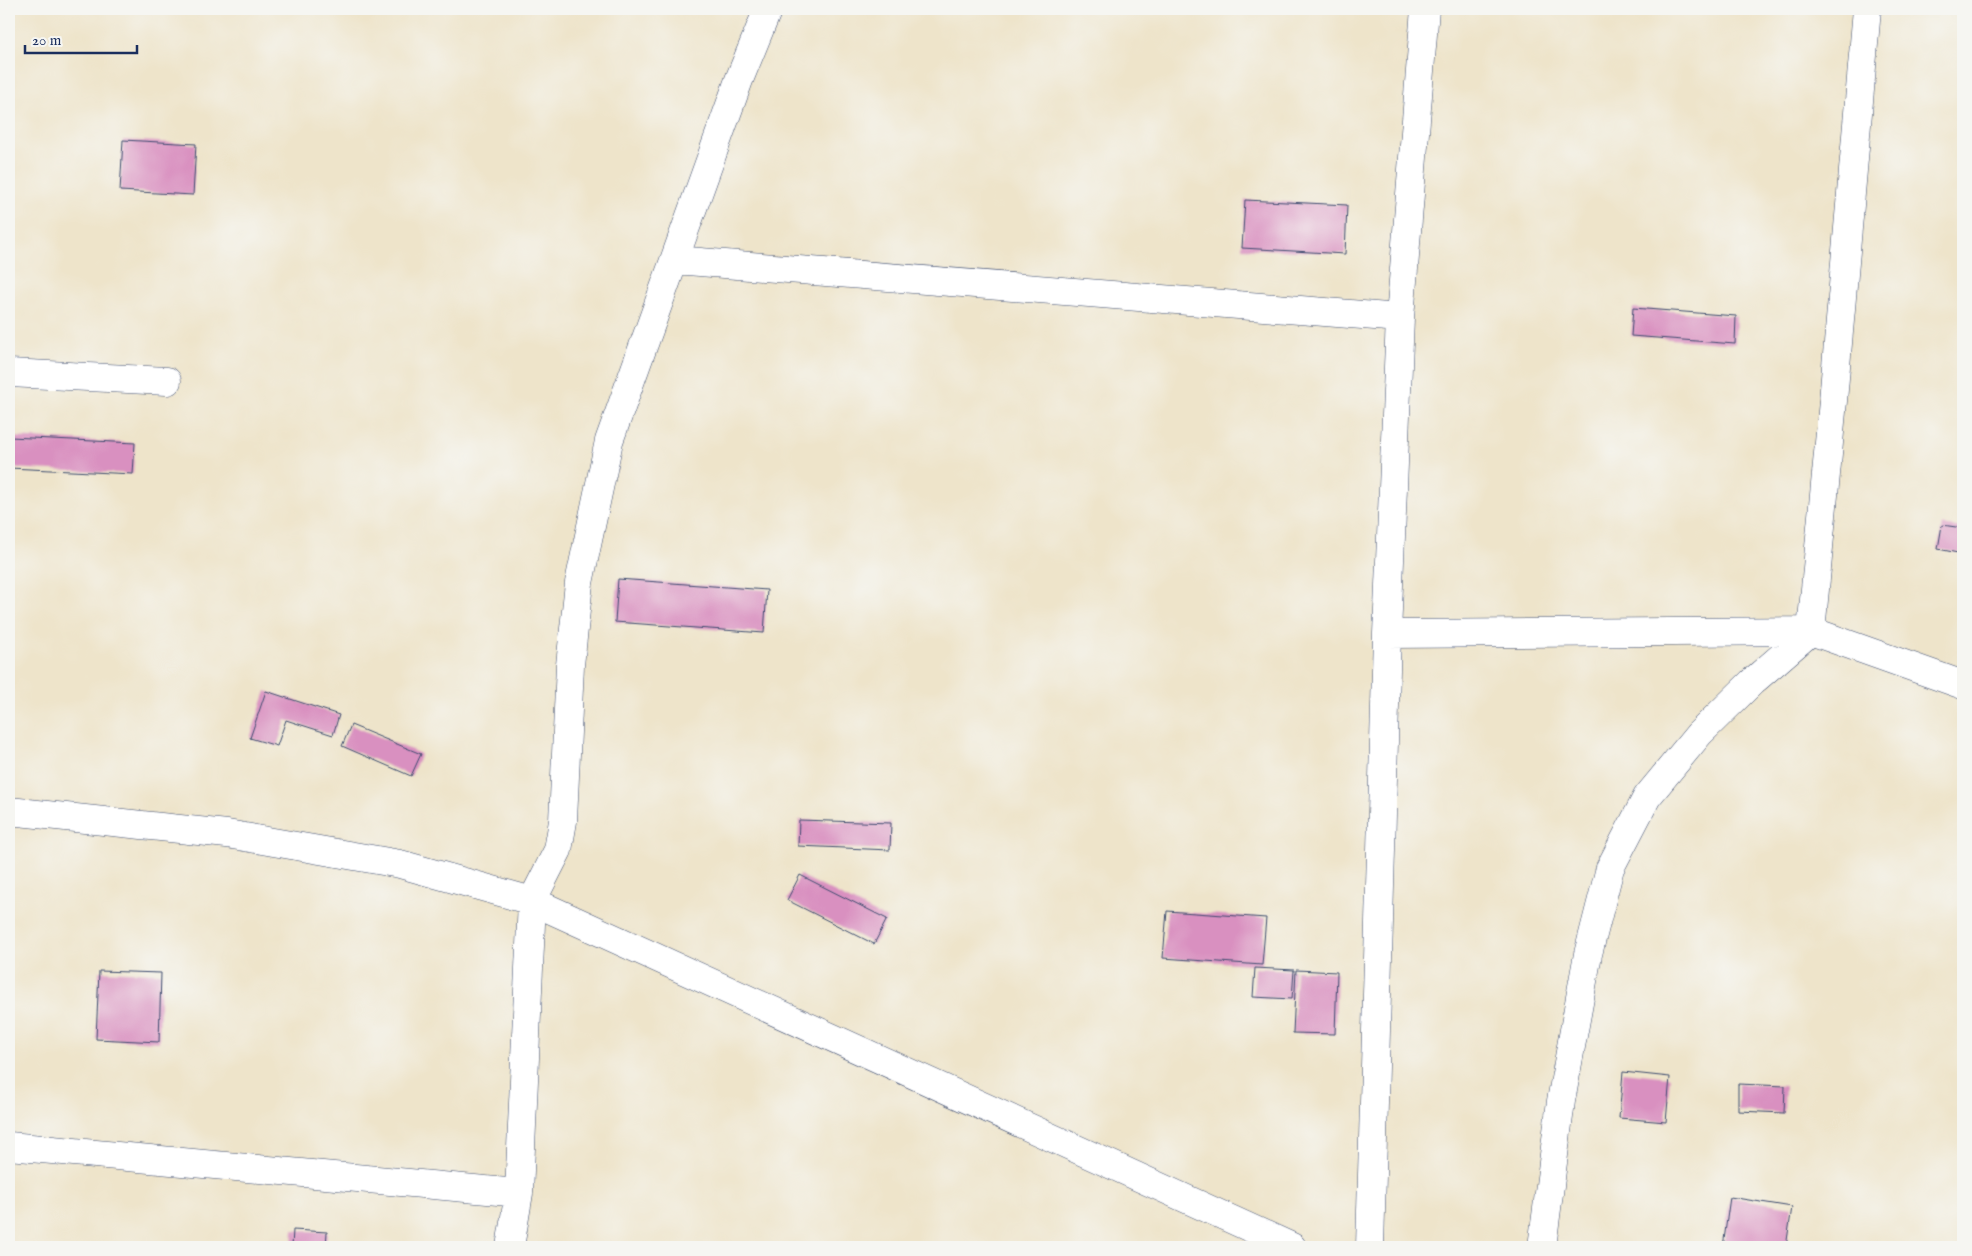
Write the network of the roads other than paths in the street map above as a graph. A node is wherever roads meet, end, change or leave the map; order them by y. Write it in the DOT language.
graph roads {
  1 [pos="768,9"];
  2 [pos="1425,9"];
  3 [pos="1867,9"];
  4 [pos="676,260"];
  5 [pos="1400,318"];
  6 [pos="9,373"];
  7 [pos="167,381"];
  8 [pos="1811,630"];
  9 [pos="1387,634"];
  10 [pos="1963,685"];
  11 [pos="9,811"];
  12 [pos="532,901"];
  13 [pos="9,1146"];
  14 [pos="519,1193"];
  15 [pos="510,1247"];
  16 [pos="1292,1247"];
  17 [pos="1370,1247"];
  18 [pos="1542,1247"];
  1 -- 4 [label="street"];
  2 -- 5 [label="street"];
  3 -- 8 [label="street"];
  4 -- 5 [label="street"];
  4 -- 12 [label="street"];
  5 -- 9 [label="street"];
  6 -- 7 [label="street"];
  8 -- 9 [label="street"];
  8 -- 10 [label="street"];
  8 -- 18 [label="street"];
  9 -- 17 [label="street"];
  11 -- 12 [label="street"];
  12 -- 14 [label="street"];
  12 -- 16 [label="street"];
  13 -- 14 [label="street"];
  14 -- 15 [label="street"];
}
